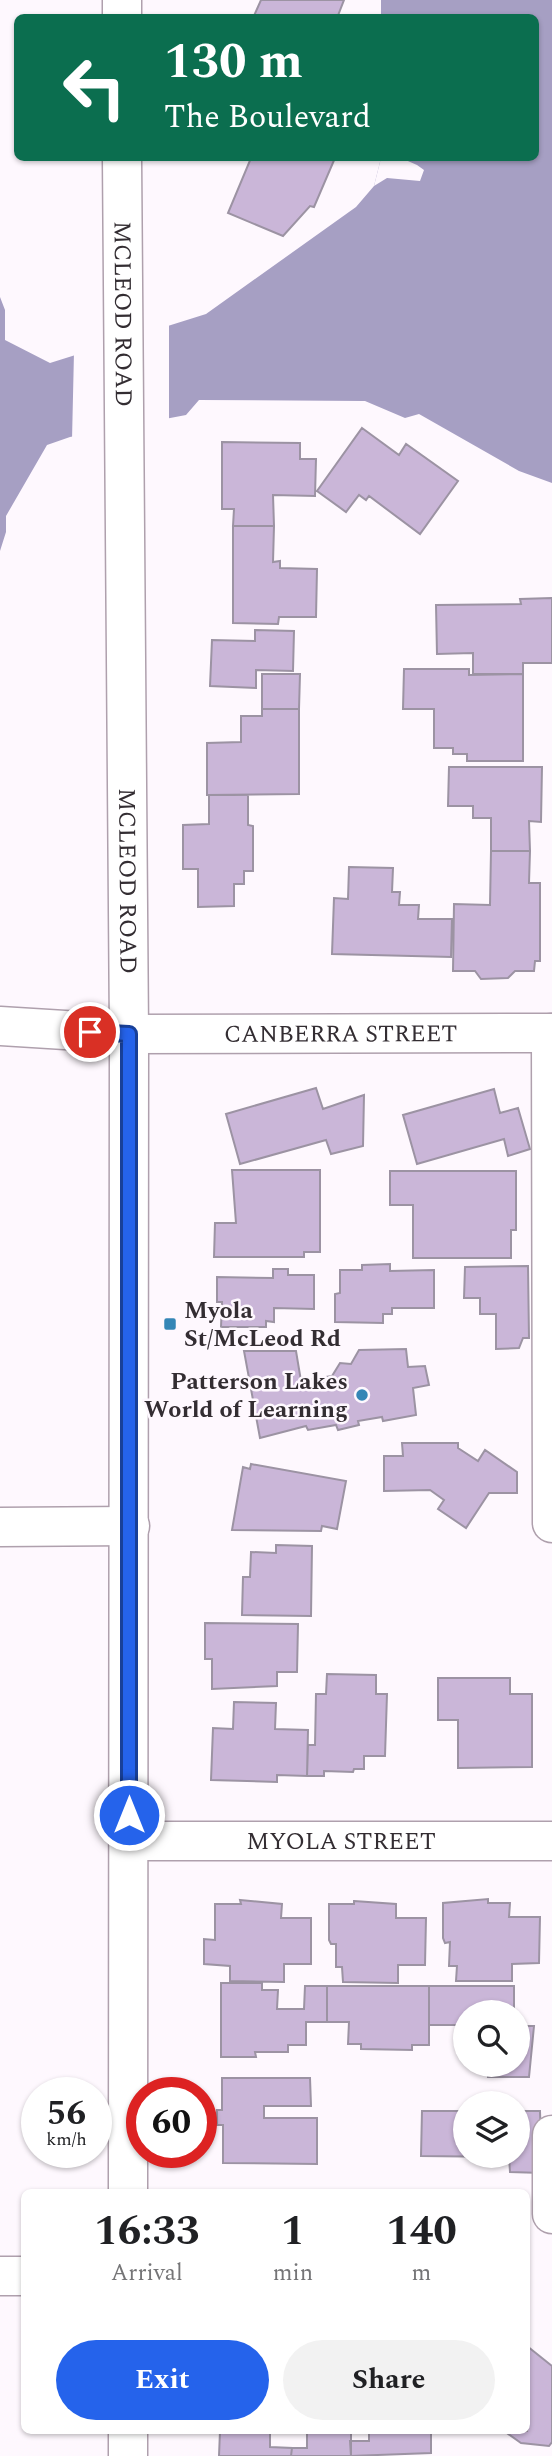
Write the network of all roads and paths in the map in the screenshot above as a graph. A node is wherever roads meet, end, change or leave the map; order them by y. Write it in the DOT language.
graph roads {
  1 [pos="122,161"];
  2 [pos="0,1026"];
  3 [pos="551,1033"];
  4 [pos="129,1034"];
  5 [pos="552,1523"];
  6 [pos="130,1526"];
  7 [pos="0,1527"];
  8 [pos="129,1841"];
  9 [pos="552,1841"];
  10 [pos="552,2134"];
  11 [pos="128,2189"];
  12 [pos="530,2210"];
  13 [pos="552,2212"];
  14 [pos="0,2276"];
  15 [pos="21,2276"];
  16 [pos="128,2434"];
  17 [pos="128,2456"];
  1 -- 4 [label="main road, MCLEOD ROAD"];
  2 -- 4 [label="main road, CANBERRA STREET"];
  3 -- 4 [label="main road, CANBERRA STREET"];
  3 -- 5 [label="main road"];
  4 -- 6 [label="main road, MCLEOD ROAD"];
  6 -- 7 [label="main road"];
  6 -- 8 [label="main road, MCLEOD ROAD"];
  8 -- 9 [label="main road, MYOLA STREET"];
  8 -- 11 [label="main road, MCLEOD ROAD"];
  10 -- 13 [label="main road"];
  12 -- 13 [label="main road"];
  14 -- 15 [label="main road"];
  16 -- 17 [label="main road"];
}
